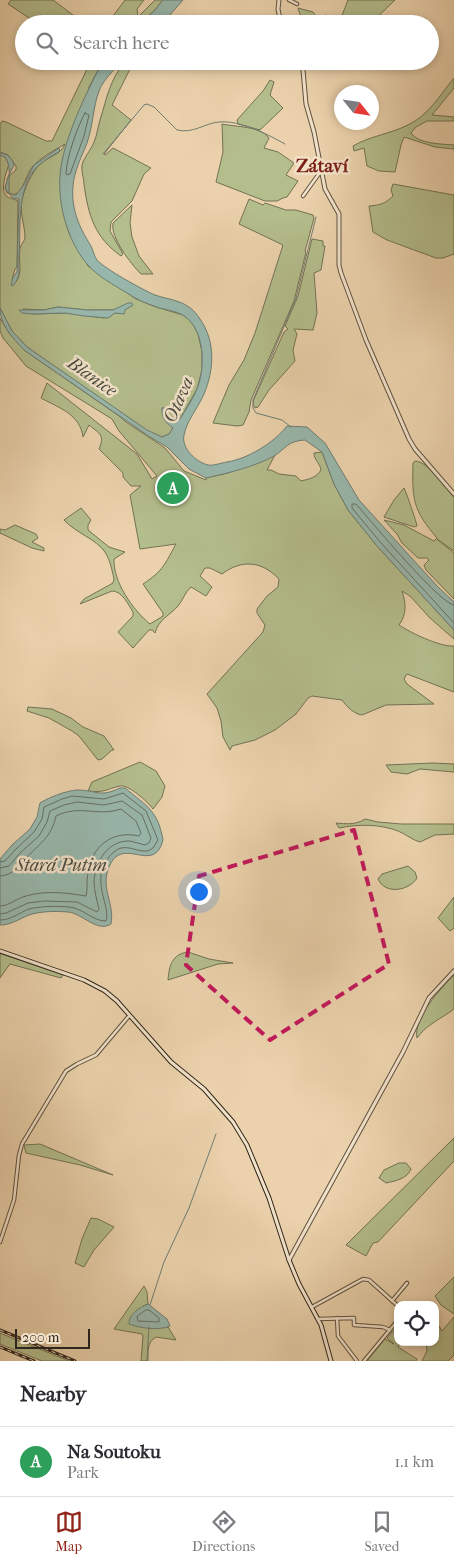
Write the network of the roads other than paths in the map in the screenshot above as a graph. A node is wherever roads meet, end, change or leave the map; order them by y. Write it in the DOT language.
graph roads {
  1 [pos="279,0"];
  2 [pos="289,0"];
  3 [pos="297,4"];
  4 [pos="279,15"];
  5 [pos="303,70"];
  6 [pos="322,170"];
  7 [pos="303,196"];
  8 [pos="454,494"];
  9 [pos="0,951"];
  10 [pos="454,972"];
  11 [pos="129,1016"];
  12 [pos="0,1242"];
  13 [pos="294,1252"];
  14 [pos="287,1253"];
  15 [pos="289,1260"];
  16 [pos="407,1283"];
  17 [pos="392,1301"];
  18 [pos="312,1307"];
  19 [pos="336,1318"];
  20 [pos="318,1319"];
  21 [pos="394,1325"];
  22 [pos="390,1330"];
  23 [pos="331,1361"];
  24 [pos="357,1361"];
  25 [pos="364,1361"];
  1 -- 4 [label="street"];
  2 -- 3 [label="street"];
  5 -- 6 [label="street"];
  6 -- 7 [label="street"];
  6 -- 8 [label="street"];
  9 -- 11 [label="street"];
  10 -- 13 [label="street"];
  11 -- 12 [label="street"];
  11 -- 14 [label="street"];
  13 -- 14 [label="street"];
  13 -- 15 [label="street"];
  14 -- 15 [label="street"];
  15 -- 18 [label="street"];
  16 -- 17 [label="street"];
  17 -- 18 [label="street"];
  18 -- 20 [label="street"];
  19 -- 20 [label="street"];
  19 -- 22 [label="street"];
  19 -- 24 [label="street"];
  20 -- 23 [label="street"];
  21 -- 22 [label="street"];
  22 -- 25 [label="street"];
}
